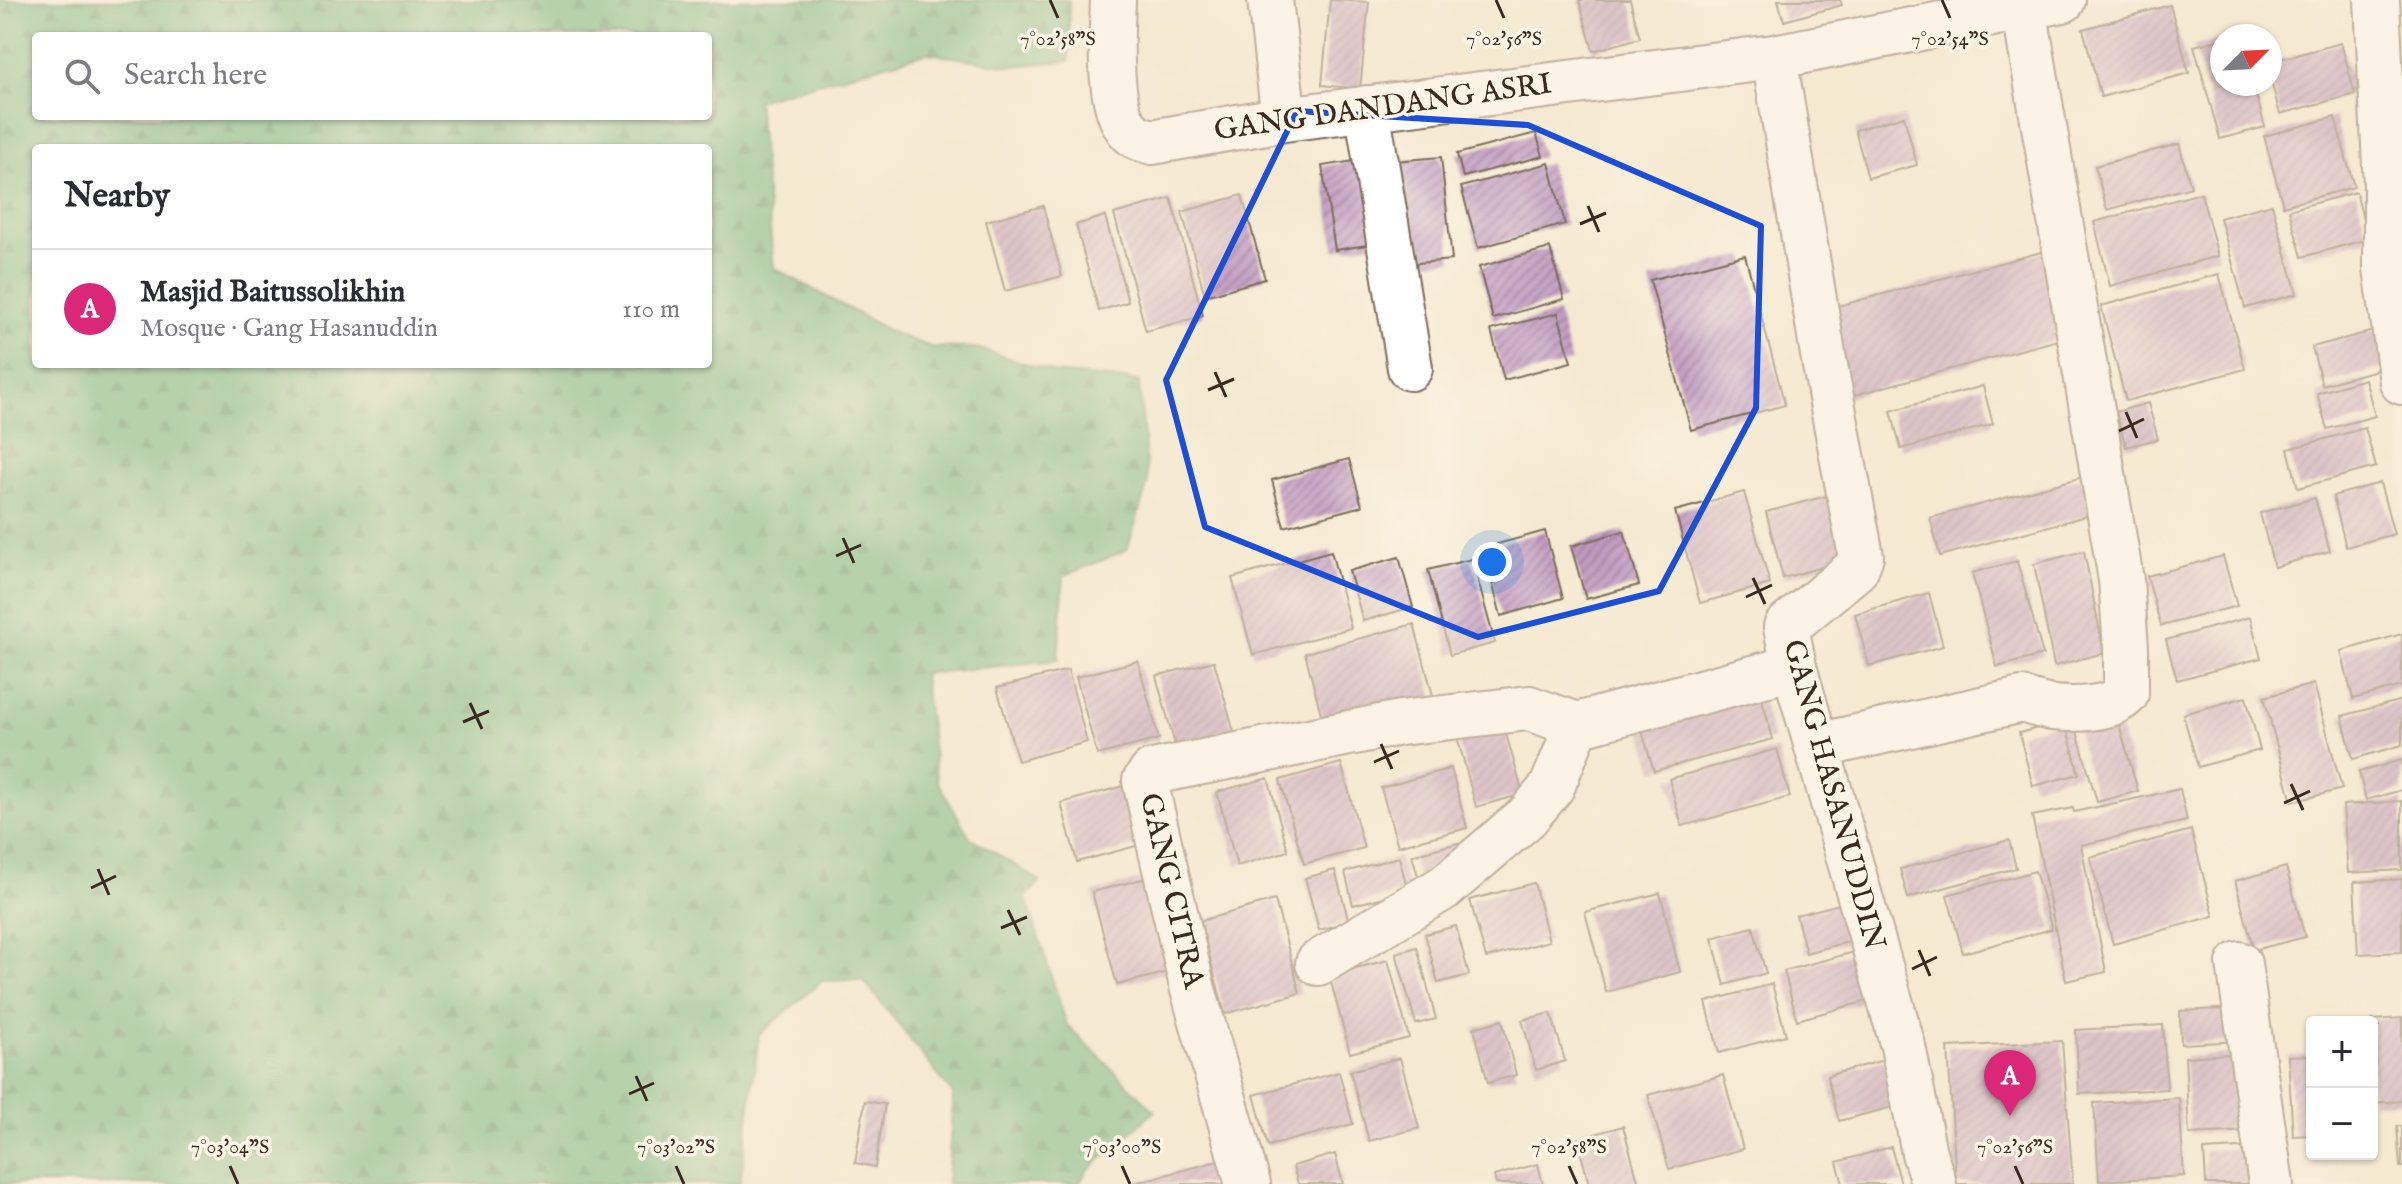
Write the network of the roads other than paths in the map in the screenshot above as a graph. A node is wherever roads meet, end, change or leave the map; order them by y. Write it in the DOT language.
graph roads {
  1 [pos="1113,0"];
  2 [pos="1270,0"];
  3 [pos="2377,0"];
  4 [pos="2044,4"];
  5 [pos="1919,14"];
  6 [pos="1774,57"];
  7 [pos="1367,108"];
  8 [pos="1284,119"];
  9 [pos="1410,368"];
  10 [pos="2402,382"];
  11 [pos="1794,667"];
  12 [pos="1577,725"];
  13 [pos="1817,746"];
  14 [pos="1318,963"];
  15 [pos="2239,964"];
  16 [pos="1248,1184"];
  17 [pos="1934,1184"];
  18 [pos="2271,1184"];
  1 -- 8 [label="street, GANG DANDANG ASRI"];
  2 -- 8 [label="street"];
  3 -- 10 [label="street"];
  4 -- 5 [label="street, GANG DANDANG ASRI"];
  4 -- 13 [label="street"];
  5 -- 6 [label="street, GANG DANDANG ASRI"];
  6 -- 7 [label="street, GANG DANDANG ASRI"];
  6 -- 11 [label="street, GANG HASANUDDIN"];
  7 -- 8 [label="street, GANG DANDANG ASRI"];
  7 -- 9 [label="street"];
  11 -- 12 [label="street"];
  11 -- 13 [label="street, GANG HASANUDDIN"];
  12 -- 14 [label="street"];
  12 -- 16 [label="street, GANG CITRA"];
  13 -- 17 [label="street, GANG HASANUDDIN"];
  15 -- 18 [label="street"];
}
